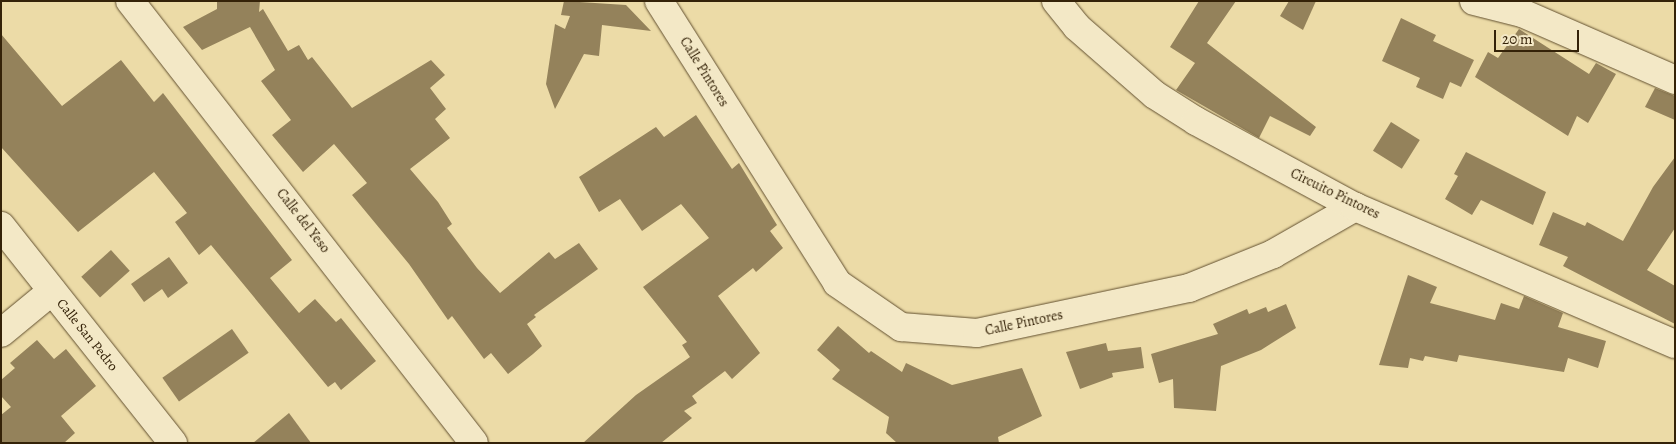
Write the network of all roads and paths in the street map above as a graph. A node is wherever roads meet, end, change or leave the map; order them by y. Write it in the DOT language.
graph roads {
  1 [pos="130,1"];
  2 [pos="659,1"];
  3 [pos="1056,1"];
  4 [pos="1474,1"];
  5 [pos="1675,80"];
  6 [pos="1356,208"];
  7 [pos="1,226"];
  8 [pos="52,291"];
  9 [pos="1,333"];
  10 [pos="1675,344"];
  11 [pos="173,443"];
  12 [pos="474,443"];
  1 -- 12 [label="street, Calle del Yeso"];
  2 -- 6 [label="street, Calle Pintores"];
  3 -- 6 [label="street, Circuito Pintores"];
  4 -- 5 [label="street"];
  6 -- 10 [label="street, Circuito Pintores"];
  7 -- 8 [label="street, Calle San Pedro"];
  8 -- 9 [label="street"];
  8 -- 11 [label="street, Calle San Pedro"];
}
